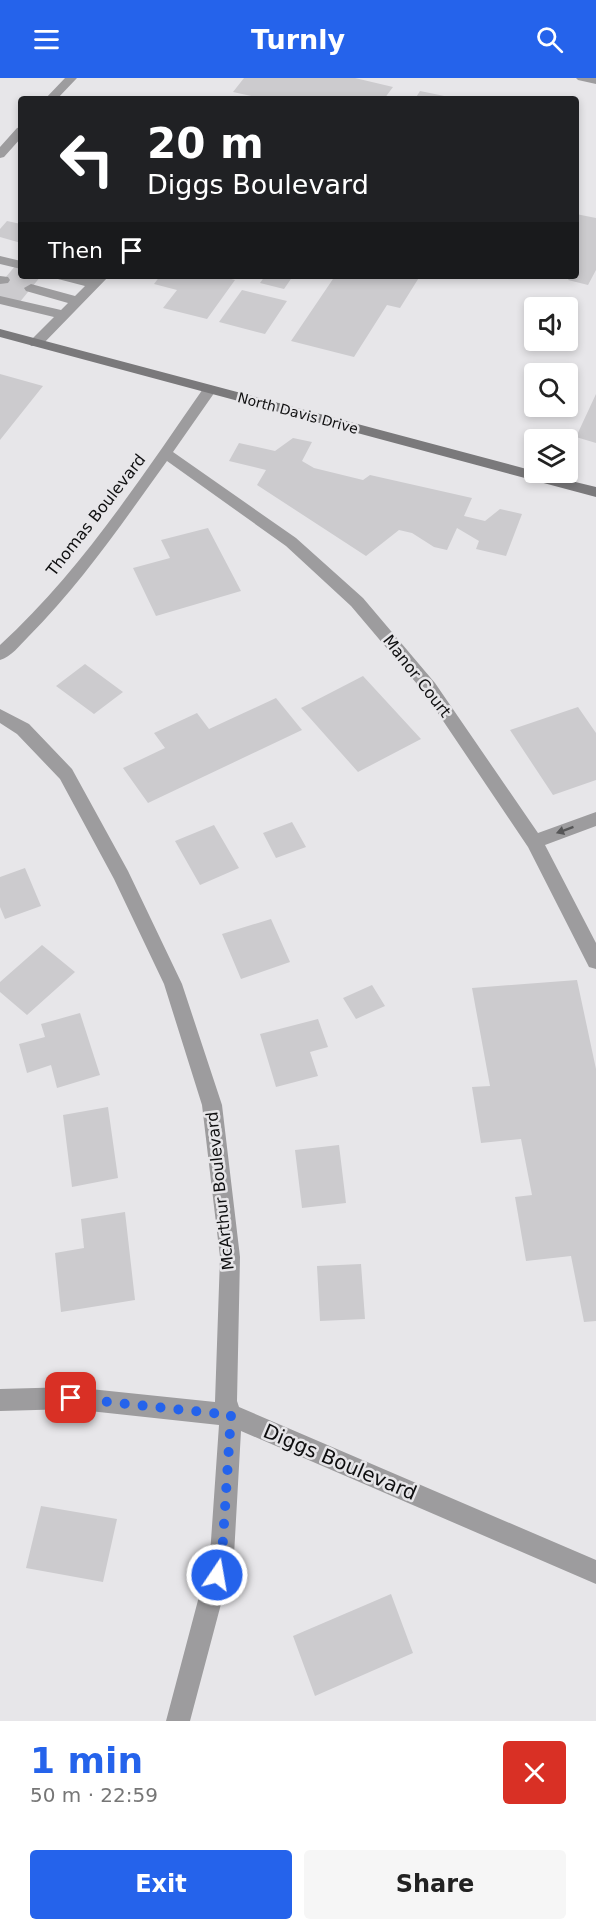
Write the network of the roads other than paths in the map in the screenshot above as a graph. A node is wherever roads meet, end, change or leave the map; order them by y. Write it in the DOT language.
graph roads {
  1 [pos="71,78"];
  2 [pos="582,78"];
  3 [pos="596,81"];
  4 [pos="54,96"];
  5 [pos="18,134"];
  6 [pos="0,154"];
  7 [pos="0,260"];
  8 [pos="18,264"];
  9 [pos="98,280"];
  10 [pos="31,288"];
  11 [pos="0,300"];
  12 [pos="77,301"];
  13 [pos="63,315"];
  14 [pos="0,333"];
  15 [pos="36,343"];
  16 [pos="210,389"];
  17 [pos="166,454"];
  18 [pos="596,492"];
  19 [pos="0,654"];
  20 [pos="0,715"];
  21 [pos="596,819"];
  22 [pos="534,842"];
  23 [pos="596,961"];
  24 [pos="0,1400"];
  25 [pos="231,1415"];
  26 [pos="596,1572"];
  27 [pos="178,1721"];
  1 -- 4 [label="street"];
  2 -- 3 [label="street"];
  5 -- 6 [label="street"];
  7 -- 8 [label="street"];
  9 -- 12 [label="street"];
  10 -- 12 [label="street"];
  11 -- 13 [label="street"];
  12 -- 13 [label="street"];
  13 -- 15 [label="street"];
  14 -- 15 [label="main road, North Davis Drive"];
  15 -- 16 [label="main road, North Davis Drive"];
  16 -- 17 [label="street, Thomas Boulevard"];
  16 -- 18 [label="main road, North Davis Drive"];
  17 -- 19 [label="street, Thomas Boulevard"];
  17 -- 22 [label="street, Manor Court"];
  20 -- 25 [label="street, McArthur Boulevard"];
  21 -- 22 [label="street, one-way"];
  22 -- 23 [label="street, Manor Court"];
  24 -- 25 [label="street, Diggs Boulevard"];
  25 -- 26 [label="street, Diggs Boulevard"];
  25 -- 27 [label="street, McArthur Boulevard"];
}
